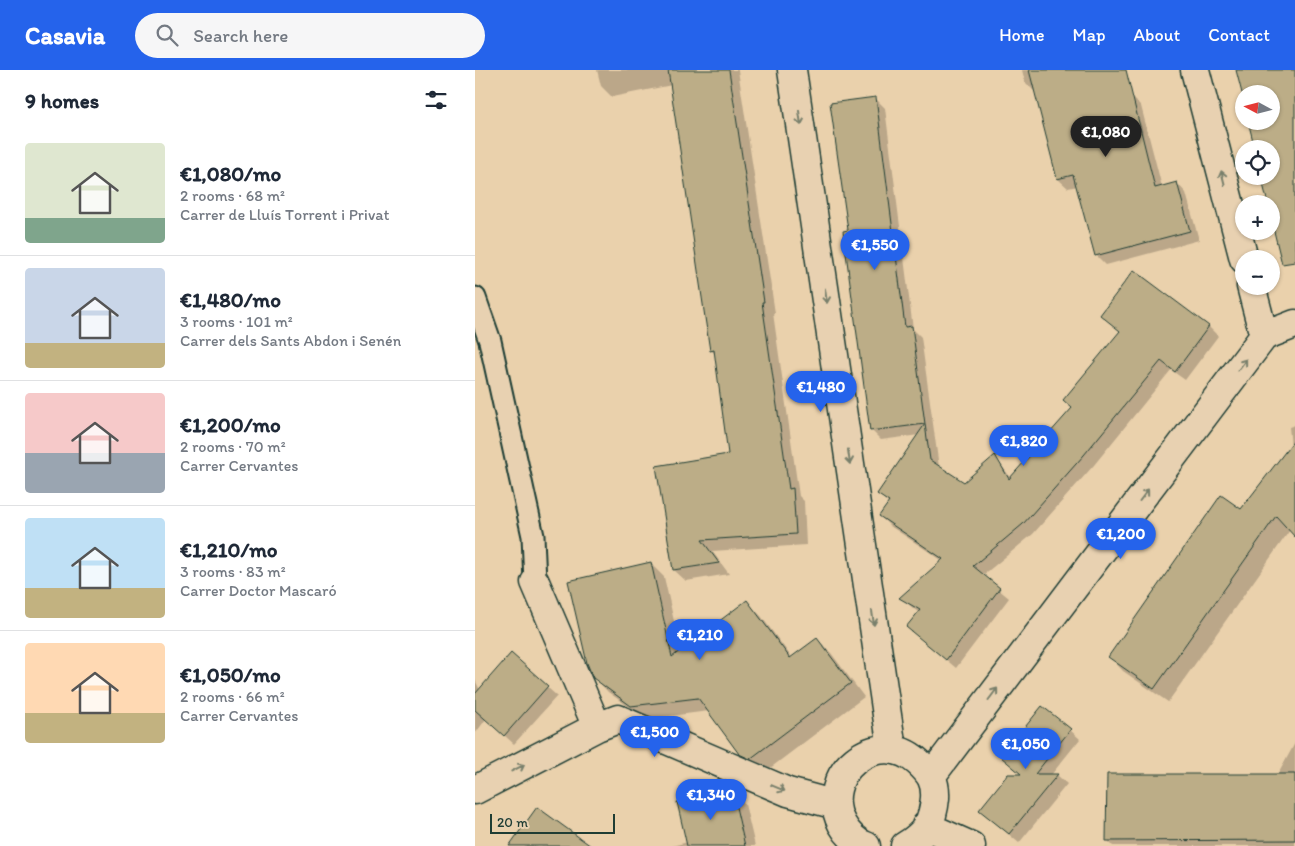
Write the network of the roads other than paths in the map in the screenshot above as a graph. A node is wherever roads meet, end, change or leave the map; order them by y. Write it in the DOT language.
graph roads {
  1 [pos="793,70"];
  2 [pos="1195,70"];
  3 [pos="1242,250"];
  4 [pos="1253,295"];
  5 [pos="475,298"];
  6 [pos="1295,324"];
  7 [pos="1264,336"];
  8 [pos="535,582"];
  9 [pos="597,727"];
  10 [pos="892,749"];
  11 [pos="932,775"];
  12 [pos="475,790"];
  13 [pos="836,805"];
  14 [pos="917,839"];
  15 [pos="862,845"];
  16 [pos="971,846"];
  1 -- 10 [label="street, one-way"];
  3 -- 2 [label="street, one-way"];
  4 -- 7 [label="street"];
  5 -- 8 [label="lane"];
  6 -- 7 [label="street"];
  11 -- 7 [label="street, one-way"];
  8 -- 9 [label="street"];
  12 -- 9 [label="street, one-way"];
  9 -- 13 [label="street, one-way"];
  10 -- 11 [label="street"];
  10 -- 13 [label="street"];
  11 -- 14 [label="street"];
  13 -- 15 [label="street"];
  14 -- 16 [label="street"];
}
